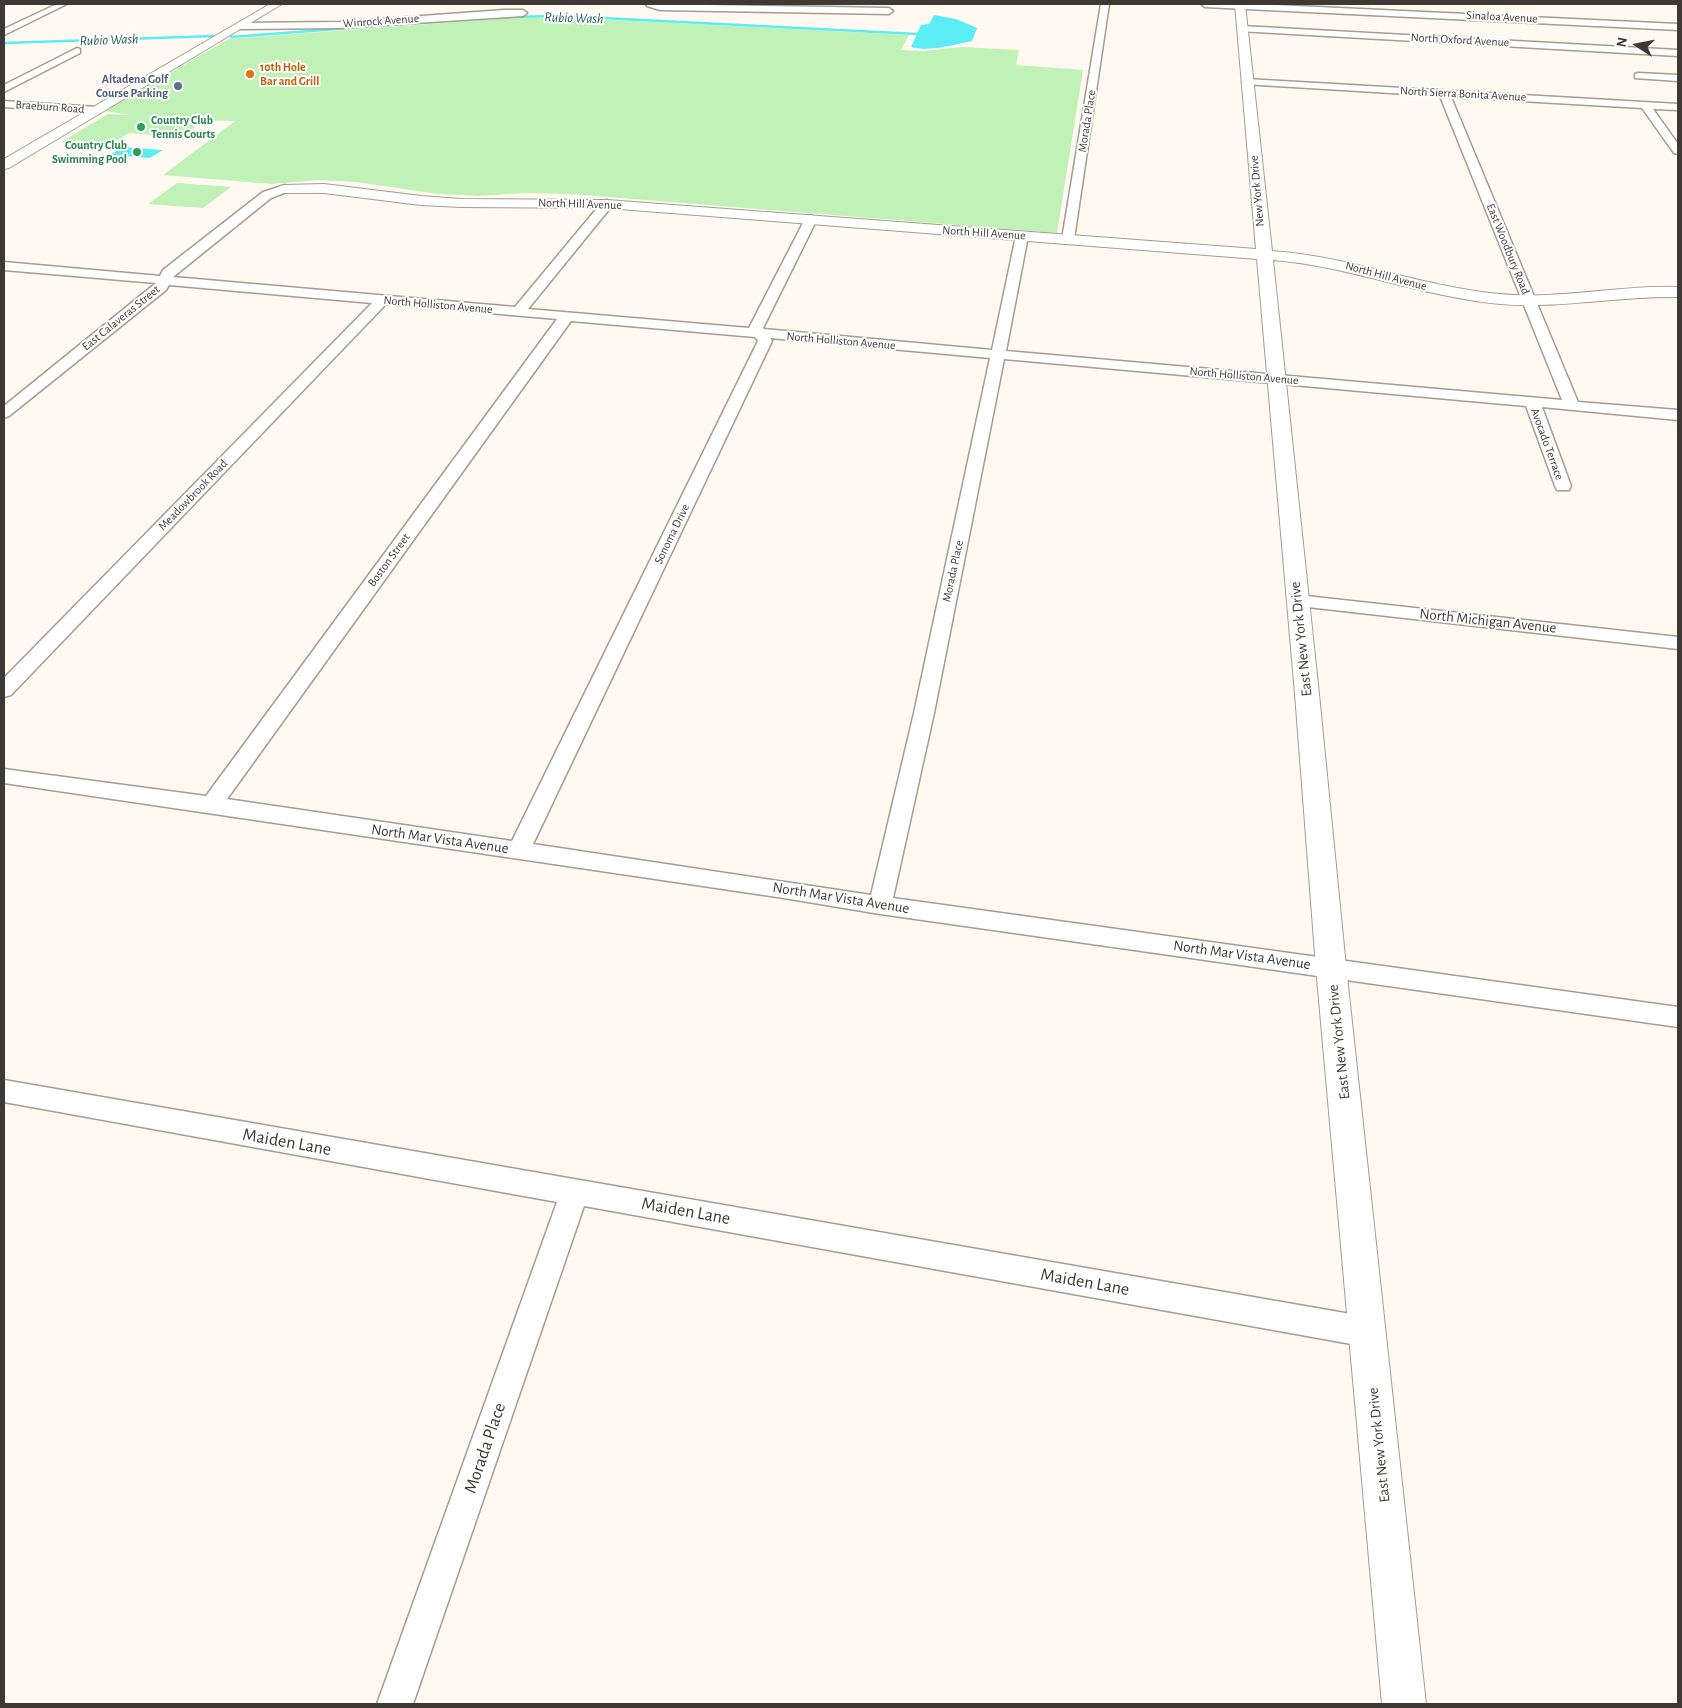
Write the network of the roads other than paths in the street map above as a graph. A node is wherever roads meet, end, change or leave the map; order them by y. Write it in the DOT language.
graph roads {
  1 [pos="63,4"];
  2 [pos="278,4"];
  3 [pos="650,4"];
  4 [pos="1105,4"];
  5 [pos="1205,4"];
  6 [pos="1240,4"];
  7 [pos="1394,4"];
  8 [pos="890,10"];
  9 [pos="1549,10"];
  10 [pos="1401,12"];
  11 [pos="523,14"];
  12 [pos="1555,20"];
  13 [pos="240,26"];
  14 [pos="1678,27"];
  15 [pos="1242,29"];
  16 [pos="1412,29"];
  17 [pos="4,32"];
  18 [pos="78,51"];
  19 [pos="1678,52"];
  20 [pos="1638,76"];
  21 [pos="1678,78"];
  22 [pos="1247,82"];
  23 [pos="4,89"];
  24 [pos="1444,93"];
  25 [pos="4,104"];
  26 [pos="1645,105"];
  27 [pos="1678,107"];
  28 [pos="97,110"];
  29 [pos="1678,151"];
  30 [pos="4,165"];
  31 [pos="285,189"];
  32 [pos="607,204"];
  33 [pos="811,219"];
  34 [pos="1022,236"];
  35 [pos="1068,239"];
  36 [pos="1263,254"];
  37 [pos="4,266"];
  38 [pos="165,280"];
  39 [pos="1678,292"];
  40 [pos="382,300"];
  41 [pos="1529,301"];
  42 [pos="518,312"];
  43 [pos="567,316"];
  44 [pos="761,333"];
  45 [pos="998,355"];
  46 [pos="1275,379"];
  47 [pos="1532,402"];
  48 [pos="1572,406"];
  49 [pos="4,413"];
  50 [pos="1678,415"];
  51 [pos="1562,486"];
  52 [pos="1297,601"];
  53 [pos="1678,643"];
  54 [pos="4,690"];
  55 [pos="4,776"];
  56 [pos="210,805"];
  57 [pos="519,850"];
  58 [pos="880,905"];
  59 [pos="1331,968"];
  60 [pos="1678,1017"];
  61 [pos="4,1091"];
  62 [pos="575,1191"];
  63 [pos="1368,1332"];
  64 [pos="395,1704"];
  65 [pos="1404,1704"];
  1 -- 17 [label="street"];
  2 -- 13 [label="street"];
  3 -- 8 [label="street"];
  4 -- 35 [label="street, Morada Place"];
  5 -- 6 [label="street, Sinaloa Avenue"];
  6 -- 10 [label="street, Sinaloa Avenue"];
  6 -- 15 [label="street, New York Drive"];
  7 -- 10 [label="street"];
  9 -- 12 [label="street"];
  10 -- 12 [label="street, Sinaloa Avenue"];
  10 -- 16 [label="street"];
  11 -- 13 [label="street, Winrock Avenue"];
  12 -- 14 [label="street, Sinaloa Avenue"];
  13 -- 28 [label="street"];
  15 -- 16 [label="street, North Oxford Avenue"];
  15 -- 22 [label="street, New York Drive"];
  16 -- 19 [label="street, North Oxford Avenue"];
  18 -- 23 [label="street"];
  20 -- 21 [label="street"];
  22 -- 24 [label="street, North Sierra Bonita Avenue"];
  22 -- 36 [label="street, New York Drive"];
  24 -- 26 [label="street, North Sierra Bonita Avenue"];
  24 -- 41 [label="street, East Woodbury Road"];
  25 -- 28 [label="street, Braeburn Road"];
  26 -- 27 [label="street, North Sierra Bonita Avenue"];
  26 -- 29 [label="street"];
  28 -- 30 [label="street"];
  31 -- 32 [label="street, North Hill Avenue"];
  31 -- 38 [label="street, East Calaveras Street"];
  32 -- 33 [label="street, North Hill Avenue"];
  32 -- 42 [label="street"];
  33 -- 34 [label="street, North Hill Avenue"];
  33 -- 44 [label="street, Sonoma Drive"];
  34 -- 35 [label="street, North Hill Avenue"];
  34 -- 45 [label="street, Morada Place"];
  35 -- 36 [label="street, North Hill Avenue"];
  36 -- 41 [label="street, North Hill Avenue"];
  36 -- 46 [label="street, New York Drive"];
  37 -- 38 [label="street, North Holliston Avenue"];
  38 -- 40 [label="street, North Holliston Avenue"];
  38 -- 49 [label="street, East Calaveras Street"];
  39 -- 41 [label="street, North Hill Avenue"];
  40 -- 42 [label="street, North Holliston Avenue"];
  40 -- 54 [label="street, Meadowbrook Road"];
  41 -- 48 [label="street, East Woodbury Road"];
  42 -- 43 [label="street, North Holliston Avenue"];
  43 -- 44 [label="street, North Holliston Avenue"];
  43 -- 56 [label="street, Boston Street"];
  44 -- 45 [label="street, North Holliston Avenue"];
  44 -- 57 [label="street, Sonoma Drive"];
  45 -- 46 [label="street, North Holliston Avenue"];
  45 -- 58 [label="street, Morada Place"];
  46 -- 47 [label="street, North Holliston Avenue"];
  46 -- 52 [label="street, East New York Drive"];
  47 -- 48 [label="street, North Holliston Avenue"];
  47 -- 51 [label="street, Avocado Terrace"];
  48 -- 50 [label="street, North Holliston Avenue"];
  52 -- 53 [label="street, North Michigan Avenue"];
  52 -- 59 [label="street, East New York Drive"];
  55 -- 56 [label="street, North Mar Vista Avenue"];
  56 -- 57 [label="street, North Mar Vista Avenue"];
  57 -- 58 [label="street, North Mar Vista Avenue"];
  58 -- 59 [label="street, North Mar Vista Avenue"];
  59 -- 60 [label="street, North Mar Vista Avenue"];
  59 -- 63 [label="street, East New York Drive"];
  61 -- 62 [label="street, Maiden Lane"];
  62 -- 63 [label="street, Maiden Lane"];
  62 -- 64 [label="street, Morada Place"];
  63 -- 65 [label="street, East New York Drive"];
}
